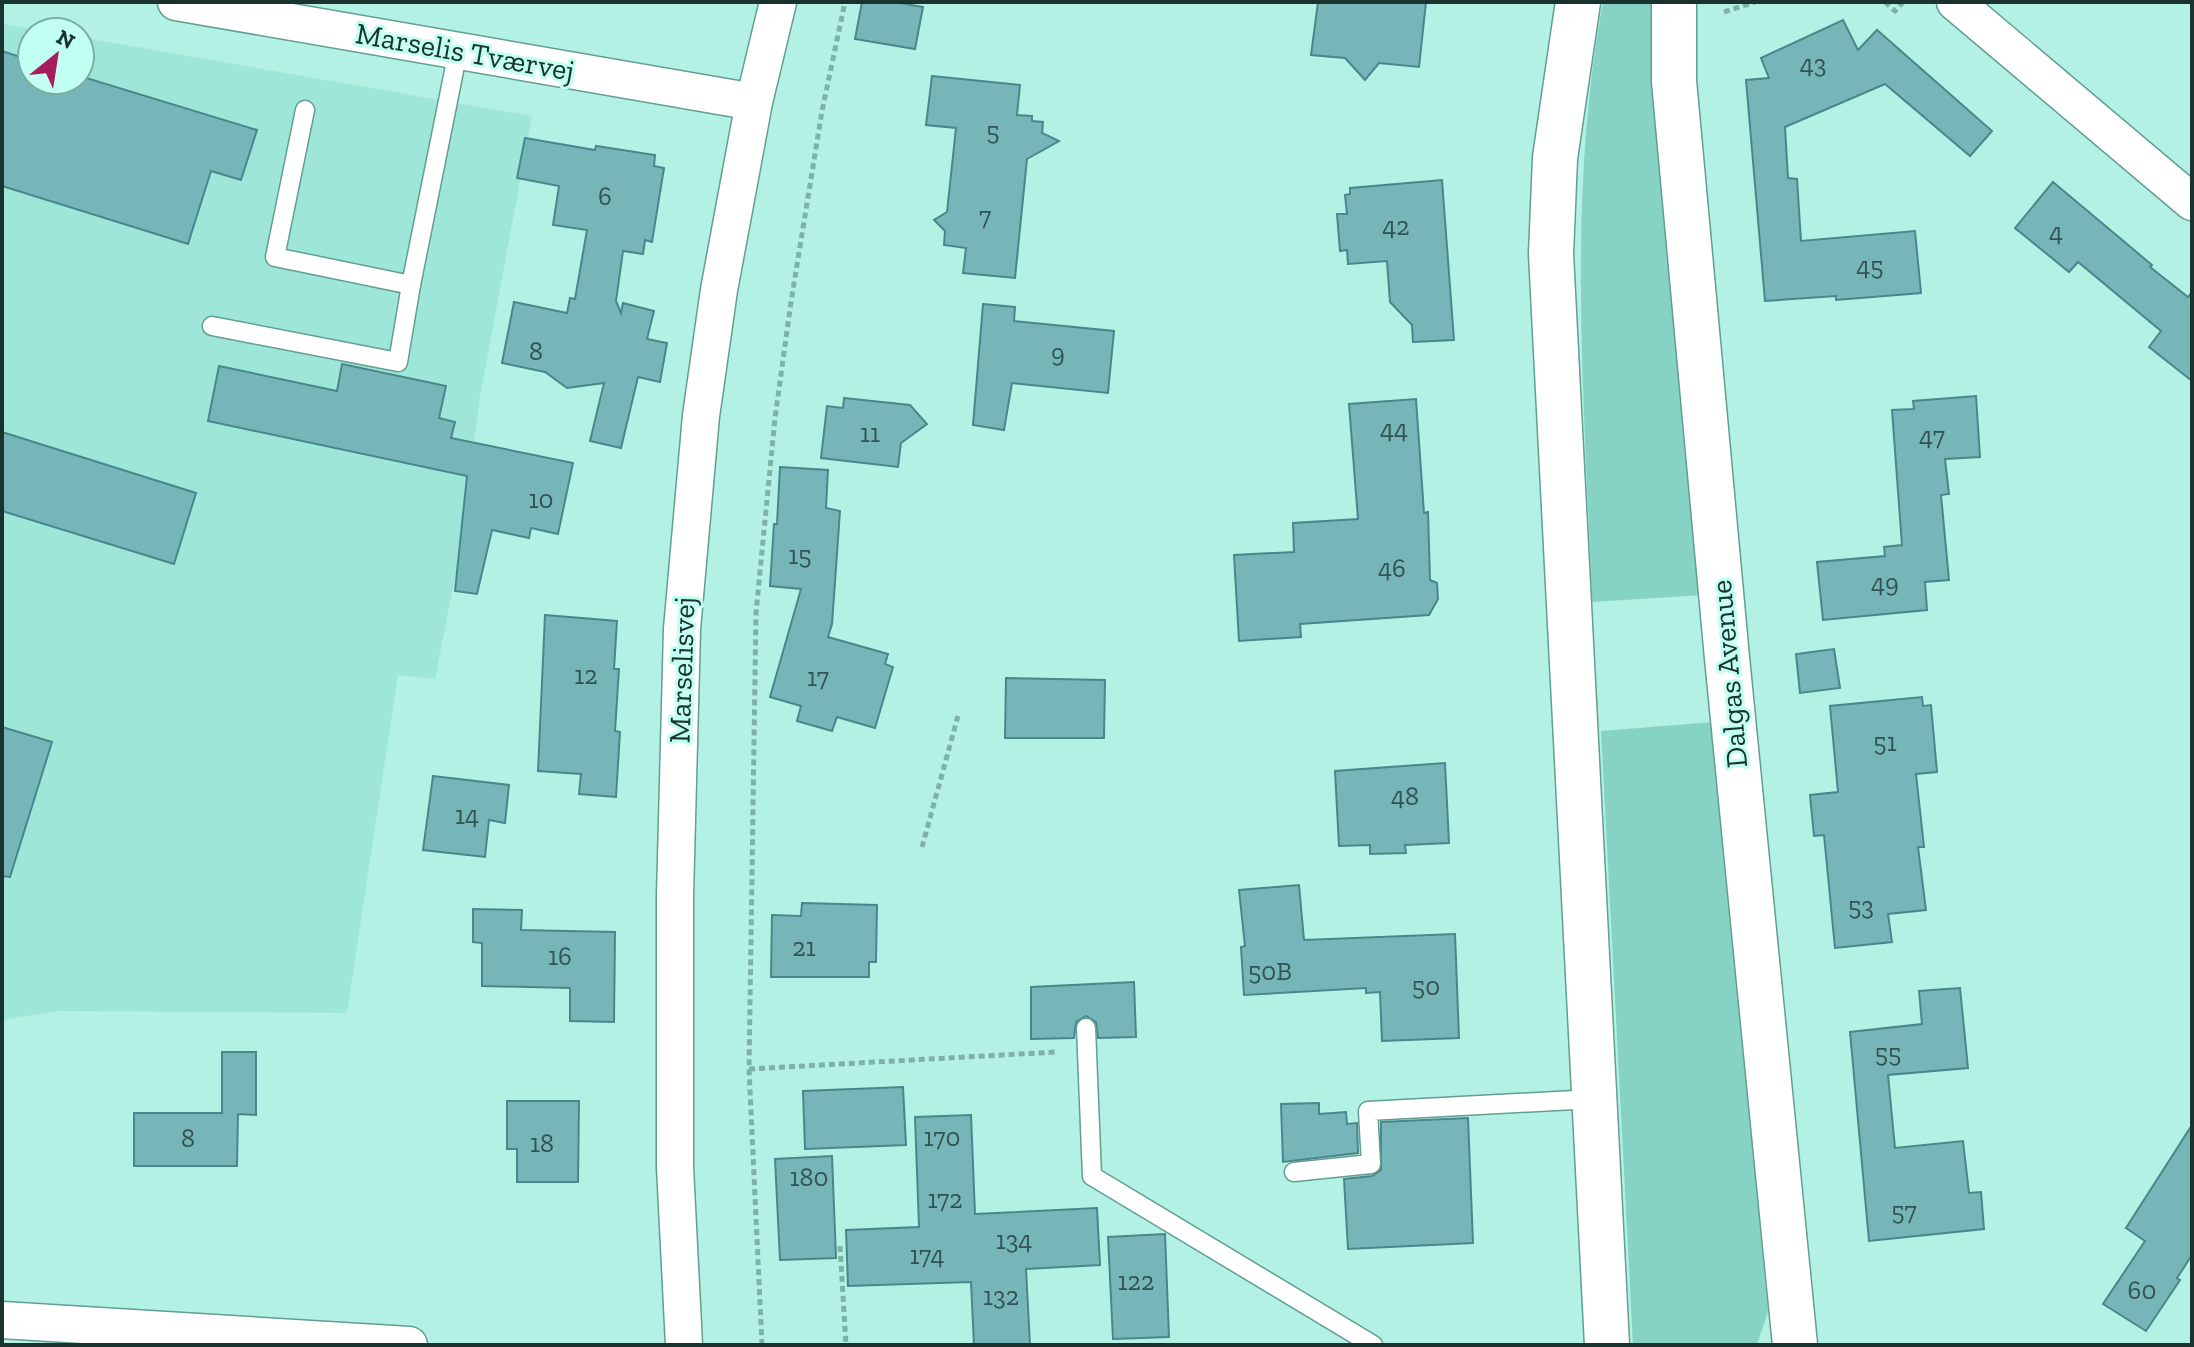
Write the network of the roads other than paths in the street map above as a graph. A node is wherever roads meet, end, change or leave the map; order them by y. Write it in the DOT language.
graph roads {
  1 [pos="176,2"];
  2 [pos="778,2"];
  3 [pos="1578,2"];
  4 [pos="1674,2"];
  5 [pos="1955,2"];
  6 [pos="458,51"];
  7 [pos="754,102"];
  8 [pos="305,110"];
  9 [pos="2192,202"];
  10 [pos="411,285"];
  11 [pos="212,326"];
  12 [pos="1086,1028"];
  13 [pos="1593,1099"];
  14 [pos="1294,1172"];
  15 [pos="2,1320"];
  16 [pos="409,1345"];
  17 [pos="684,1345"];
  18 [pos="1373,1345"];
  19 [pos="1607,1345"];
  20 [pos="1795,1345"];
  1 -- 6 [label="street, Marselis Tværvej"];
  2 -- 7 [label="street, Marselisvej"];
  3 -- 13 [label="street"];
  4 -- 20 [label="street, Dalgas Avenue"];
  5 -- 9 [label="street"];
  6 -- 7 [label="street, Marselis Tværvej"];
  6 -- 10 [label="lane"];
  7 -- 17 [label="street, Marselisvej"];
  8 -- 10 [label="lane"];
  10 -- 11 [label="lane"];
  12 -- 18 [label="lane"];
  13 -- 14 [label="lane"];
  13 -- 19 [label="street"];
  15 -- 16 [label="street"];
}
